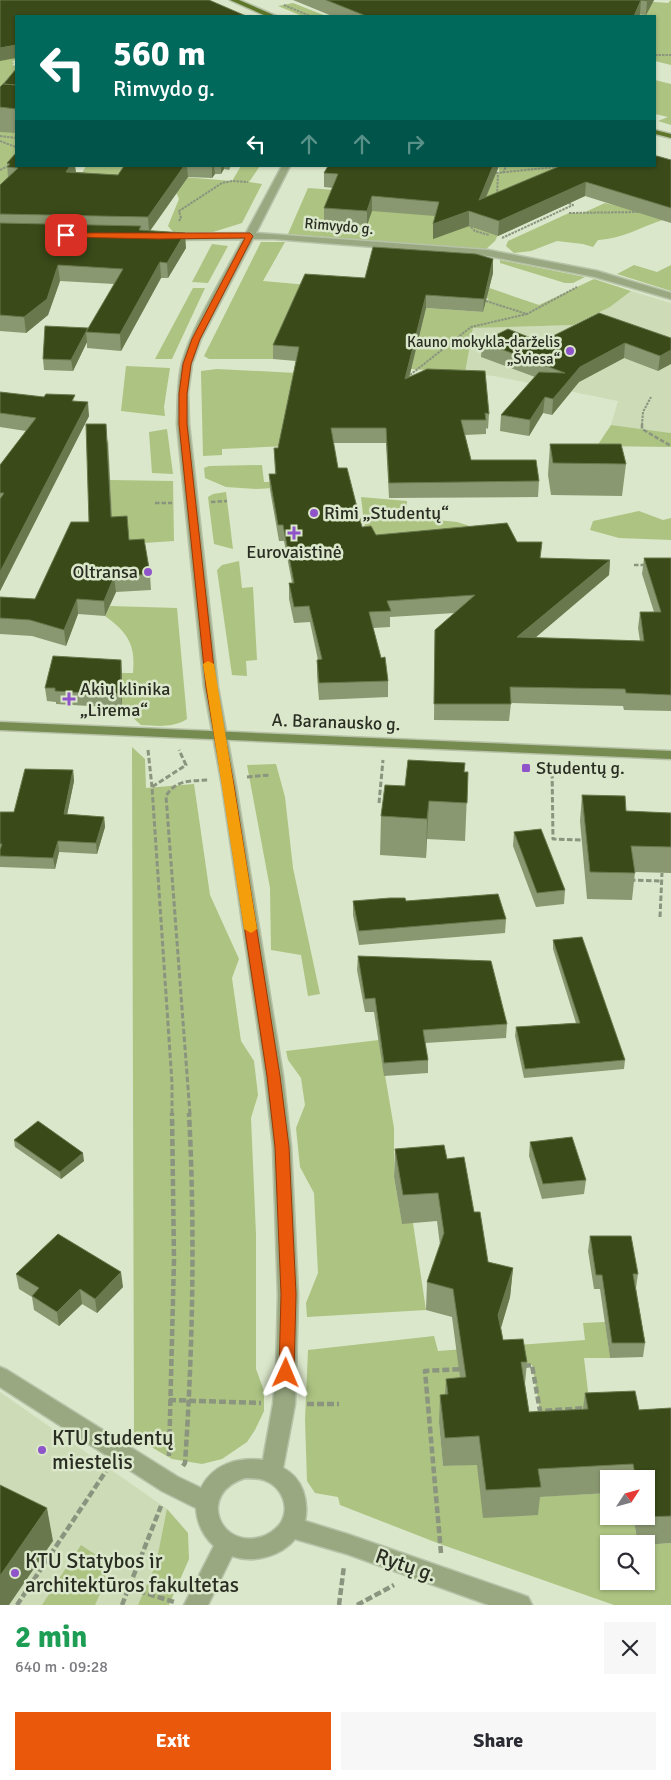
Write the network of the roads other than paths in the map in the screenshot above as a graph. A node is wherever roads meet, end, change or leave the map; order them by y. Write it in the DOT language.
graph roads {
  1 [pos="233,0"];
  2 [pos="270,15"];
  3 [pos="656,132"];
  4 [pos="671,136"];
  5 [pos="285,167"];
  6 [pos="250,236"];
  7 [pos="158,237"];
  8 [pos="671,296"];
  9 [pos="0,726"];
  10 [pos="220,735"];
  11 [pos="671,755"];
  12 [pos="0,1376"];
  13 [pos="272,1471"];
  14 [pos="207,1502"];
  15 [pos="291,1527"];
  16 [pos="227,1543"];
  17 [pos="196,1605"];
  18 [pos="520,1605"];
  1 -- 2 [label="main road"];
  3 -- 4 [label="main road"];
  5 -- 6 [label="street"];
  6 -- 7 [label="street, Rimvydo g."];
  6 -- 8 [label="street, Rimvydo g."];
  6 -- 10 [label="street"];
  9 -- 10 [label="street, A. Baranausko g."];
  10 -- 11 [label="street, A. Baranausko g."];
  10 -- 13 [label="street"];
  12 -- 14 [label="street"];
  13 -- 14 [label="street"];
  13 -- 15 [label="street"];
  14 -- 16 [label="street"];
  15 -- 16 [label="street"];
  15 -- 18 [label="street, Rytų g."];
  16 -- 17 [label="street"];
}
